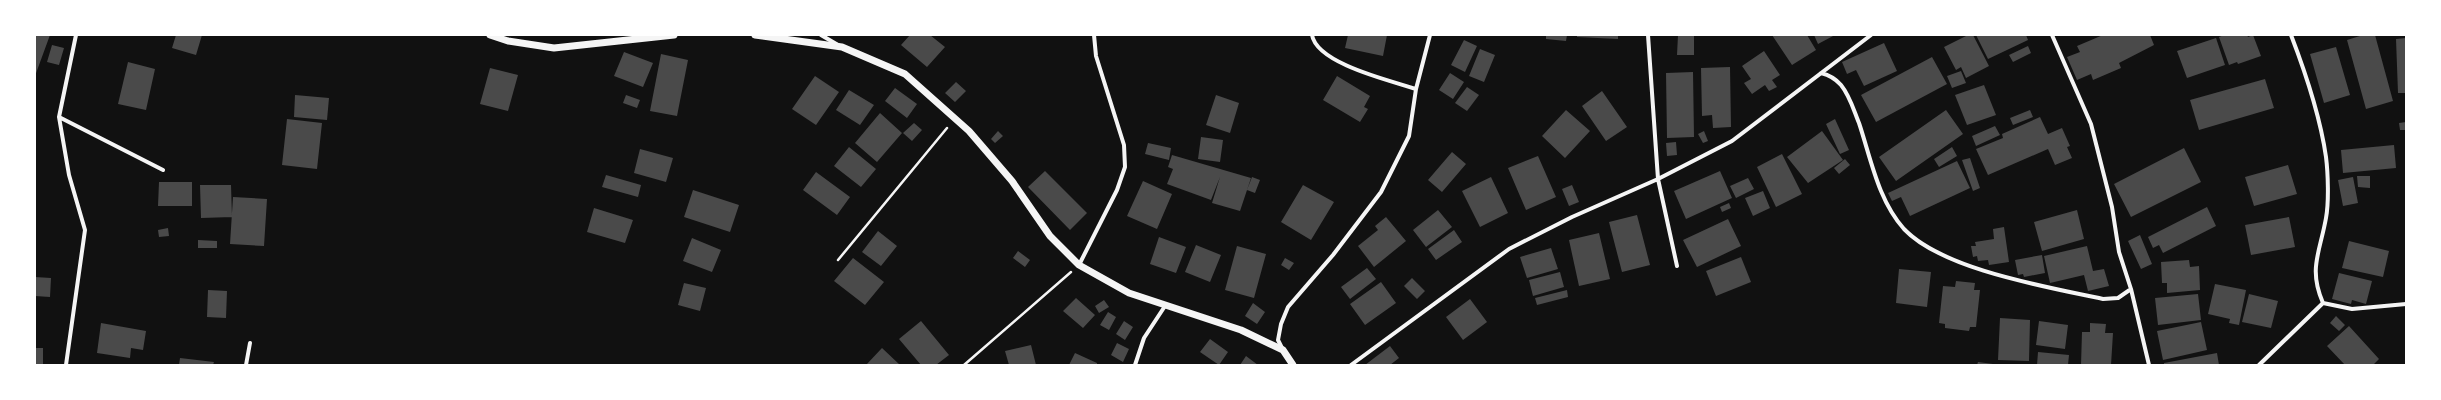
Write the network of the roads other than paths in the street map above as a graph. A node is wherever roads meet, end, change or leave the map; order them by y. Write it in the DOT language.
graph roads {
  1 [pos="76,35"];
  2 [pos="490,35"];
  3 [pos="674,35"];
  4 [pos="755,35"];
  5 [pos="822,35"];
  6 [pos="1094,35"];
  7 [pos="1312,35"];
  8 [pos="1430,35"];
  9 [pos="1648,35"];
  10 [pos="1871,35"];
  11 [pos="2052,35"];
  12 [pos="2291,35"];
  13 [pos="842,47"];
  14 [pos="1821,73"];
  15 [pos="1416,89"];
  16 [pos="58,117"];
  17 [pos="163,170"];
  18 [pos="1658,179"];
  19 [pos="1079,266"];
  20 [pos="1677,266"];
  21 [pos="2131,290"];
  22 [pos="2323,303"];
  23 [pos="2406,304"];
  24 [pos="1165,306"];
  25 [pos="250,342"];
  26 [pos="1283,350"];
  27 [pos="66,365"];
  28 [pos="246,365"];
  29 [pos="1135,365"];
  30 [pos="1293,365"];
  31 [pos="1351,365"];
  32 [pos="2149,365"];
  33 [pos="2259,365"];
  1 -- 16 [label="street"];
  2 -- 3 [label="street"];
  4 -- 13 [label="street"];
  5 -- 13 [label="street"];
  6 -- 19 [label="street"];
  7 -- 15 [label="street"];
  8 -- 15 [label="street"];
  9 -- 18 [label="street"];
  10 -- 14 [label="street"];
  11 -- 21 [label="street"];
  12 -- 22 [label="street"];
  13 -- 19 [label="street"];
  14 -- 18 [label="street"];
  14 -- 21 [label="street"];
  15 -- 26 [label="street"];
  16 -- 17 [label="street"];
  16 -- 27 [label="street"];
  18 -- 20 [label="street"];
  18 -- 31 [label="street"];
  19 -- 24 [label="street"];
  21 -- 32 [label="street"];
  22 -- 23 [label="street"];
  22 -- 33 [label="street"];
  24 -- 26 [label="street"];
  24 -- 29 [label="street"];
  25 -- 28 [label="street"];
  26 -- 30 [label="street"];
}
